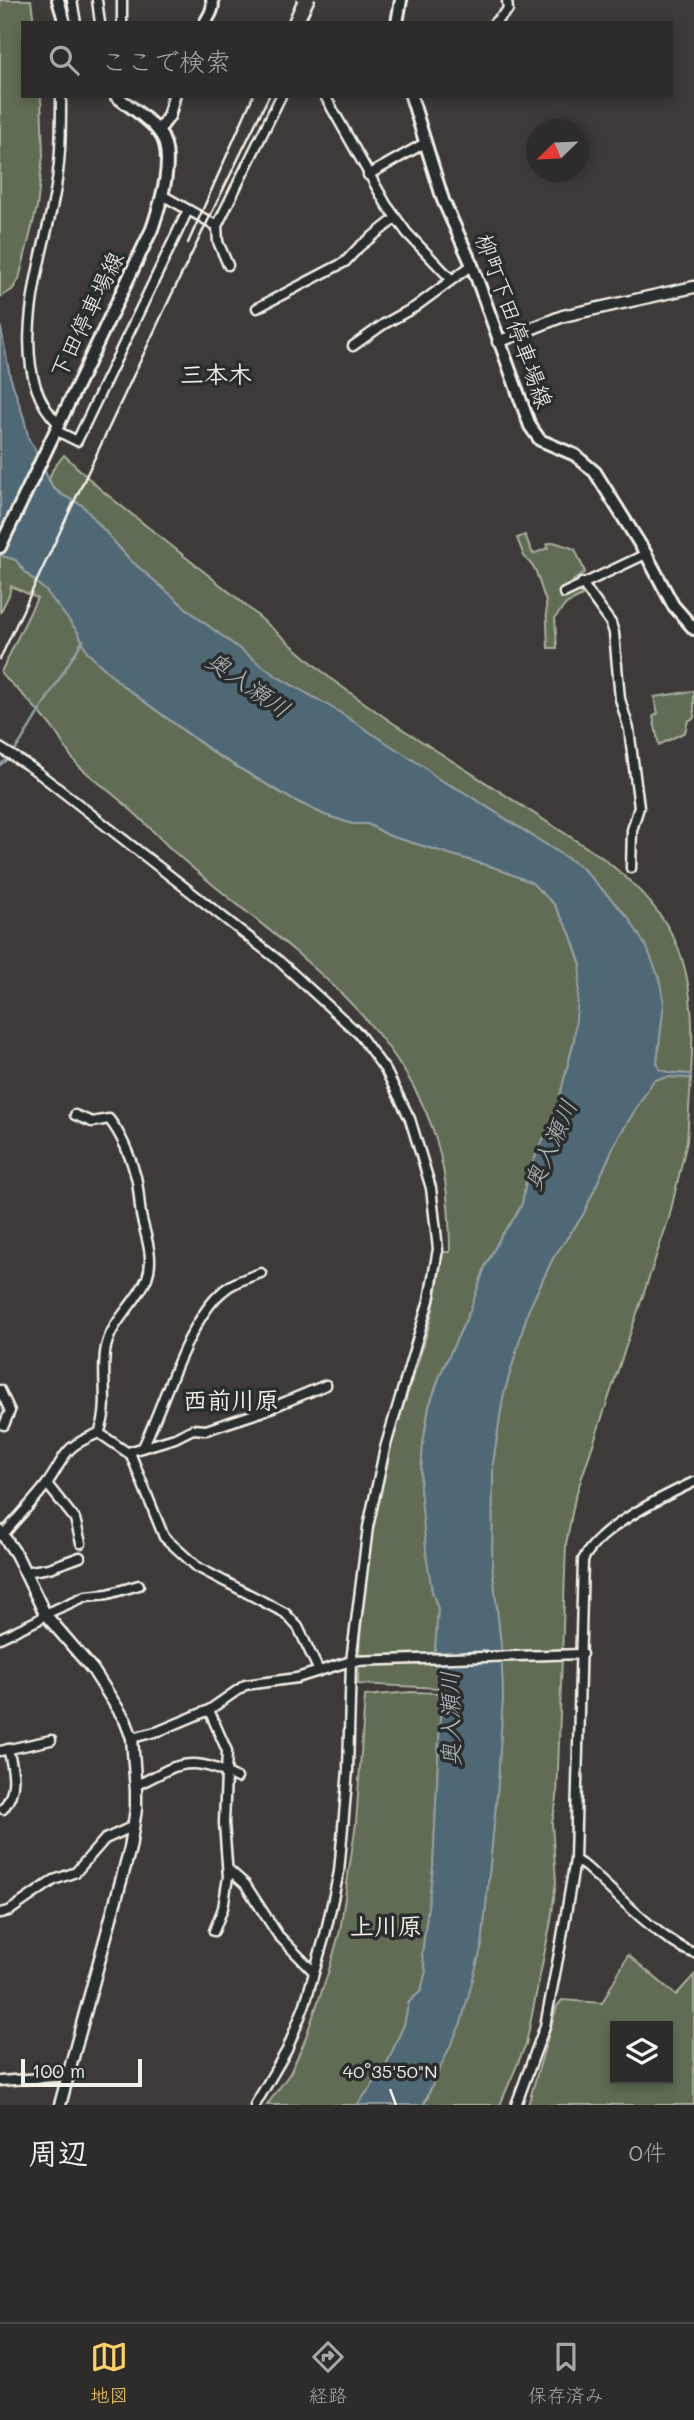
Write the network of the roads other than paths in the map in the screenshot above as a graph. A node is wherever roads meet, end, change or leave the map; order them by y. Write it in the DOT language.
graph roads {
  1 [pos="58,0"];
  2 [pos="72,0"];
  3 [pos="97,0"];
  4 [pos="122,0"];
  5 [pos="401,0"];
  6 [pos="507,0"];
  7 [pos="64,21"];
  8 [pos="76,21"];
  9 [pos="100,21"];
  10 [pos="122,21"];
  11 [pos="397,21"];
  12 [pos="496,21"];
  13 [pos="61,98"];
  14 [pos="118,98"];
  15 [pos="174,98"];
  16 [pos="280,98"];
  17 [pos="326,98"];
  18 [pos="412,98"];
  19 [pos="158,131"];
  20 [pos="425,143"];
  21 [pos="369,175"];
  22 [pos="162,195"];
  23 [pos="188,210"];
  24 [pos="396,218"];
  25 [pos="217,226"];
  26 [pos="228,265"];
  27 [pos="472,265"];
  28 [pos="451,279"];
  29 [pos="694,287"];
  30 [pos="257,307"];
  31 [pos="498,342"];
  32 [pos="352,346"];
  33 [pos="55,431"];
  34 [pos="0,547"];
  35 [pos="646,554"];
  36 [pos="582,583"];
  37 [pos="564,593"];
  38 [pos="694,629"];
  39 [pos="0,748"];
  40 [pos="631,868"];
  41 [pos="75,1115"];
  42 [pos="261,1273"];
  43 [pos="326,1385"];
  44 [pos="1,1396"];
  45 [pos="4,1425"];
  46 [pos="99,1433"];
  47 [pos="143,1447"];
  48 [pos="128,1452"];
  49 [pos="694,1482"];
  50 [pos="47,1484"];
  51 [pos="1,1533"];
  52 [pos="81,1544"];
  53 [pos="79,1556"];
  54 [pos="26,1572"];
  55 [pos="139,1585"];
  56 [pos="45,1614"];
  57 [pos="0,1638"];
  58 [pos="579,1654"];
  59 [pos="354,1661"];
  60 [pos="319,1671"];
  61 [pos="209,1710"];
  62 [pos="132,1738"];
  63 [pos="51,1740"];
  64 [pos="4,1750"];
  65 [pos="226,1772"];
  66 [pos="237,1778"];
  67 [pos="136,1785"];
  68 [pos="4,1809"];
  69 [pos="134,1826"];
  70 [pos="575,1860"];
  71 [pos="229,1869"];
  72 [pos="0,1913"];
  73 [pos="214,1931"];
  74 [pos="694,1953"];
  75 [pos="314,1972"];
  76 [pos="68,2076"];
  77 [pos="0,2081"];
  78 [pos="61,2105"];
  79 [pos="255,2105"];
  80 [pos="516,2105"];
  1 -- 7 [label="main road"];
  2 -- 8 [label="street"];
  3 -- 9 [label="street"];
  4 -- 10 [label="street"];
  5 -- 11 [label="main road"];
  6 -- 12 [label="street"];
  13 -- 33 [label="street"];
  14 -- 19 [label="main road"];
  15 -- 19 [label="main road"];
  16 -- 25 [label="street"];
  17 -- 21 [label="street"];
  18 -- 20 [label="main road, 柳町下田停車場線"];
  19 -- 22 [label="main road, 下田停車場線"];
  20 -- 21 [label="street"];
  20 -- 27 [label="main road, 柳町下田停車場線"];
  21 -- 24 [label="street"];
  22 -- 23 [label="street"];
  22 -- 33 [label="main road, 下田停車場線"];
  23 -- 25 [label="street"];
  23 -- 33 [label="street"];
  24 -- 28 [label="street"];
  24 -- 30 [label="street"];
  25 -- 26 [label="street"];
  27 -- 28 [label="street"];
  27 -- 31 [label="main road, 柳町下田停車場線"];
  28 -- 32 [label="street"];
  29 -- 31 [label="street"];
  31 -- 35 [label="main road, 柳町下田停車場線"];
  33 -- 34 [label="main road, 下田停車場線"];
  35 -- 36 [label="street"];
  35 -- 38 [label="main road, 柳町下田停車場線"];
  36 -- 37 [label="street"];
  36 -- 40 [label="street"];
  39 -- 59 [label="street"];
  41 -- 46 [label="street"];
  42 -- 47 [label="street"];
  43 -- 47 [label="street"];
  44 -- 45 [label="street"];
  46 -- 48 [label="street"];
  46 -- 50 [label="street"];
  47 -- 48 [label="street"];
  48 -- 60 [label="street"];
  49 -- 58 [label="street"];
  50 -- 51 [label="street"];
  50 -- 52 [label="street"];
  51 -- 54 [label="street"];
  53 -- 54 [label="street"];
  54 -- 56 [label="street"];
  55 -- 56 [label="street"];
  56 -- 57 [label="street"];
  56 -- 62 [label="street"];
  58 -- 59 [label="street"];
  58 -- 70 [label="street"];
  59 -- 60 [label="street"];
  59 -- 75 [label="street"];
  60 -- 61 [label="street"];
  61 -- 62 [label="street"];
  61 -- 65 [label="street"];
  62 -- 67 [label="street"];
  63 -- 64 [label="street"];
  64 -- 68 [label="street"];
  65 -- 66 [label="street"];
  65 -- 67 [label="street"];
  65 -- 71 [label="street"];
  67 -- 69 [label="street"];
  69 -- 72 [label="street"];
  69 -- 76 [label="street"];
  70 -- 74 [label="street"];
  70 -- 80 [label="street"];
  71 -- 73 [label="street"];
  71 -- 75 [label="street"];
  75 -- 79 [label="street"];
  76 -- 77 [label="street"];
  76 -- 78 [label="street"];
}
